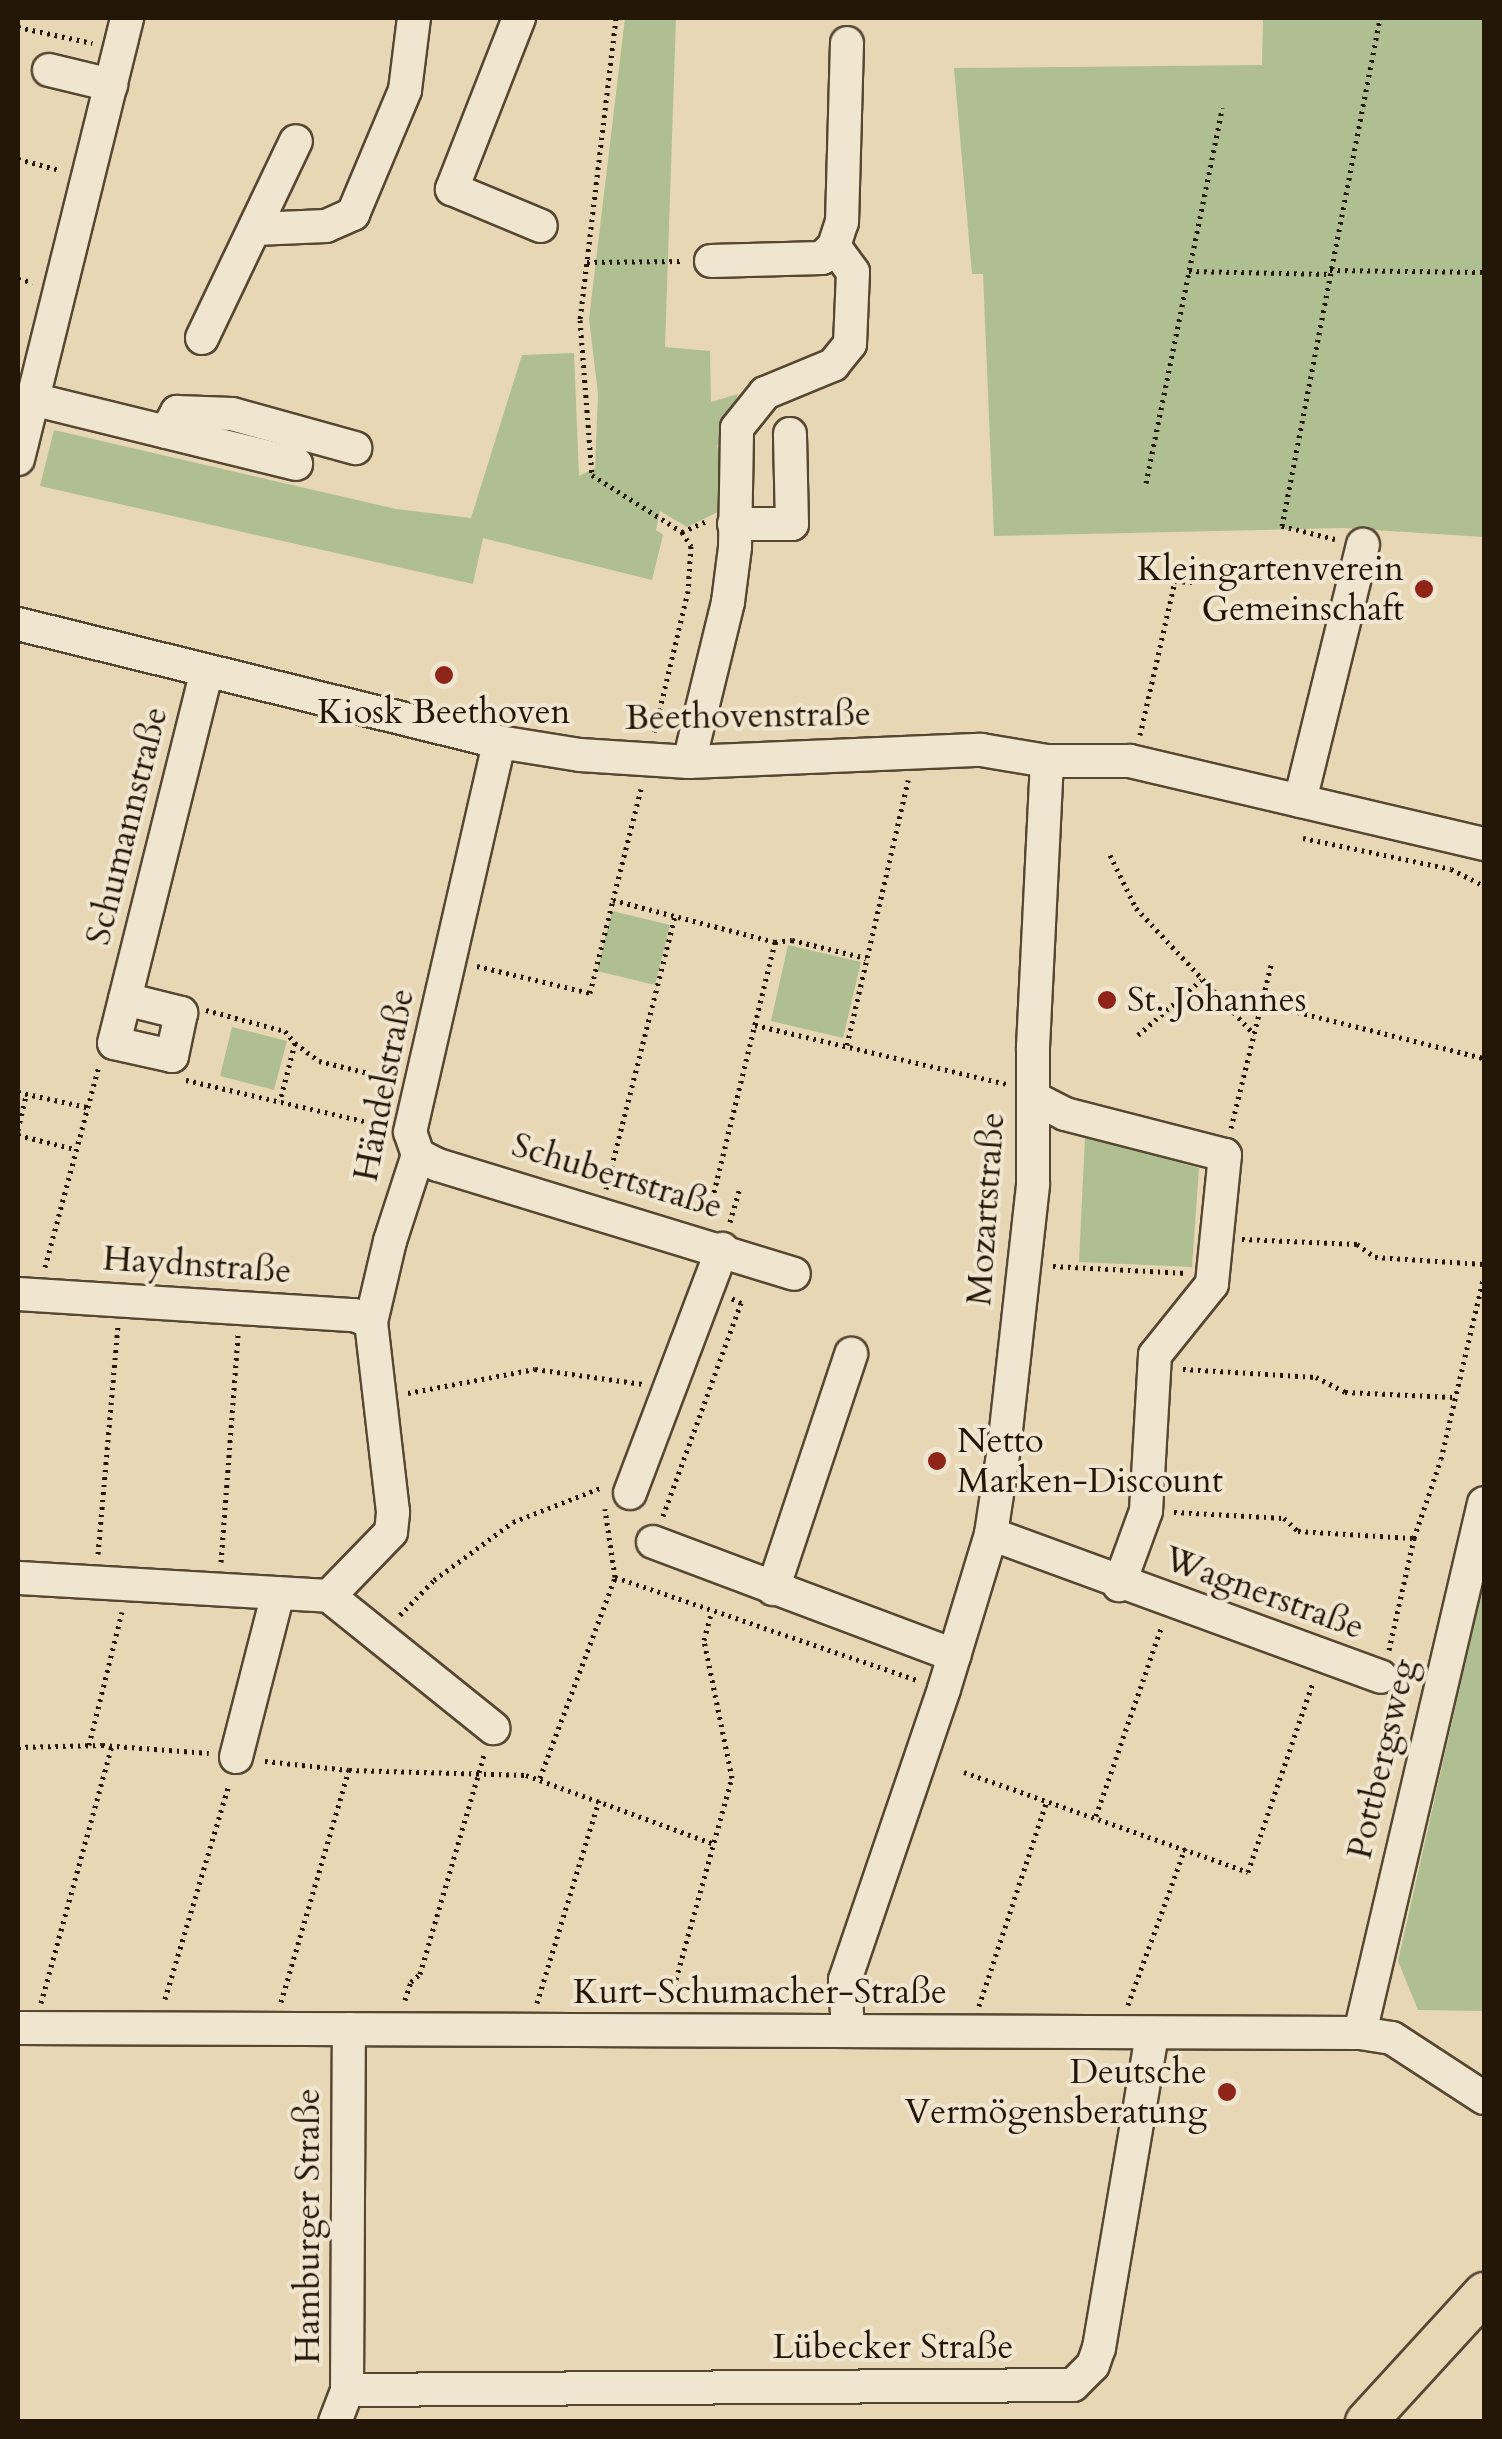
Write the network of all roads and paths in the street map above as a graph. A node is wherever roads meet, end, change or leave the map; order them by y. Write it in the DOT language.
graph roads {
  1 [pos="414,18"];
  2 [pos="519,18"];
  3 [pos="616,18"];
  4 [pos="1380,18"];
  5 [pos="18,27"];
  6 [pos="123,34"];
  7 [pos="847,43"];
  8 [pos="49,70"];
  9 [pos="110,85"];
  10 [pos="1222,108"];
  11 [pos="296,141"];
  12 [pos="18,159"];
  13 [pos="87,177"];
  14 [pos="541,226"];
  15 [pos="255,228"];
  16 [pos="834,246"];
  17 [pos="711,261"];
  18 [pos="587,262"];
  19 [pos="1189,271"];
  20 [pos="1329,272"];
  21 [pos="1484,272"];
  22 [pos="202,338"];
  23 [pos="32,399"];
  24 [pos="166,432"];
  25 [pos="790,434"];
  26 [pos="355,448"];
  27 [pos="18,459"];
  28 [pos="296,464"];
  29 [pos="1146,483"];
  30 [pos="734,524"];
  31 [pos="1362,545"];
  32 [pos="1192,582"];
  33 [pos="18,624"];
  34 [pos="206,673"];
  35 [pos="499,742"];
  36 [pos="914,753"];
  37 [pos="1047,761"];
  38 [pos="647,762"];
  39 [pos="690,762"];
  40 [pos="1134,762"];
  41 [pos="1300,800"];
  42 [pos="1303,838"];
  43 [pos="1484,844"];
  44 [pos="1110,855"];
  45 [pos="1484,886"];
  46 [pos="613,900"];
  47 [pos="675,916"];
  48 [pos="774,942"];
  49 [pos="866,958"];
  50 [pos="450,960"];
  51 [pos="1271,965"];
  52 [pos="1202,980"];
  53 [pos="126,999"];
  54 [pos="1261,1003"];
  55 [pos="181,1014"];
  56 [pos="755,1025"];
  57 [pos="1254,1034"];
  58 [pos="1138,1036"];
  59 [pos="114,1043"];
  60 [pos="294,1043"];
  61 [pos="847,1045"];
  62 [pos="172,1056"];
  63 [pos="1484,1058"];
  64 [pos="421,1084"];
  65 [pos="18,1092"];
  66 [pos="26,1094"];
  67 [pos="1034,1094"];
  68 [pos="280,1102"];
  69 [pos="86,1108"];
  70 [pos="18,1132"];
  71 [pos="414,1143"];
  72 [pos="75,1149"];
  73 [pos="1225,1155"];
  74 [pos="740,1186"];
  75 [pos="600,1211"];
  76 [pos="1217,1238"];
  77 [pos="712,1246"];
  78 [pos="1484,1264"];
  79 [pos="1026,1265"];
  80 [pos="794,1274"];
  81 [pos="1214,1274"];
  82 [pos="1484,1276"];
  83 [pos="707,1288"];
  84 [pos="28,1294"];
  85 [pos="120,1300"];
  86 [pos="239,1308"];
  87 [pos="371,1322"];
  88 [pos="851,1354"];
  89 [pos="1155,1368"];
  90 [pos="669,1390"];
  91 [pos="1454,1398"];
  92 [pos="380,1399"];
  93 [pos="615,1489"];
  94 [pos="1484,1503"];
  95 [pos="1146,1511"];
  96 [pos="990,1534"];
  97 [pos="1414,1538"];
  98 [pos="653,1542"];
  99 [pos="616,1577"];
  100 [pos="18,1578"];
  101 [pos="96,1582"];
  102 [pos="1120,1584"];
  103 [pos="128,1585"];
  104 [pos="773,1589"];
  105 [pos="218,1590"];
  106 [pos="278,1593"];
  107 [pos="329,1596"];
  108 [pos="1170,1602"];
  109 [pos="712,1611"];
  110 [pos="380,1637"];
  111 [pos="954,1655"];
  112 [pos="1322,1656"];
  113 [pos="1381,1677"];
  114 [pos="944,1689"];
  115 [pos="492,1728"];
  116 [pos="89,1745"];
  117 [pos="112,1746"];
  118 [pos="18,1747"];
  119 [pos="236,1757"];
  120 [pos="349,1770"];
  121 [pos="479,1772"];
  122 [pos="964,1772"];
  123 [pos="540,1779"];
  124 [pos="599,1800"];
  125 [pos="1048,1800"];
  126 [pos="1096,1816"];
  127 [pos="715,1844"];
  128 [pos="1184,1848"];
  129 [pos="26,2028"];
  130 [pos="273,2029"];
  131 [pos="159,2030"];
  132 [pos="349,2030"];
  133 [pos="848,2030"];
  134 [pos="396,2031"];
  135 [pos="532,2031"];
  136 [pos="668,2032"];
  137 [pos="970,2032"];
  138 [pos="1152,2033"];
  139 [pos="1360,2033"];
  140 [pos="1118,2034"];
  141 [pos="1484,2098"];
  142 [pos="1484,2294"];
  143 [pos="346,2390"];
  144 [pos="335,2422"];
  145 [pos="1366,2422"];
  1 -- 15 [label="street"];
  2 -- 14 [label="street"];
  3 -- 18 [label="path"];
  4 -- 20 [label="path"];
  5 -- 6 [label="path"];
  6 -- 9 [label="street"];
  7 -- 16 [label="street"];
  8 -- 9 [label="street"];
  9 -- 13 [label="street"];
  10 -- 19 [label="path"];
  11 -- 15 [label="street"];
  12 -- 13 [label="path"];
  13 -- 23 [label="street"];
  15 -- 22 [label="street"];
  16 -- 17 [label="street"];
  16 -- 30 [label="street"];
  17 -- 18 [label="path"];
  18 -- 38 [label="path"];
  19 -- 20 [label="path"];
  19 -- 29 [label="path"];
  20 -- 21 [label="path"];
  20 -- 31 [label="path"];
  23 -- 24 [label="street"];
  23 -- 27 [label="street"];
  24 -- 26 [label="street"];
  24 -- 28 [label="street"];
  25 -- 30 [label="street"];
  30 -- 39 [label="street"];
  31 -- 41 [label="street"];
  32 -- 40 [label="path"];
  33 -- 34 [label="street, Beethovenstraße"];
  34 -- 35 [label="street, Beethovenstraße"];
  34 -- 53 [label="street, Schumannstraße"];
  35 -- 38 [label="street, Beethovenstraße"];
  35 -- 50 [label="street, Händelstraße"];
  36 -- 37 [label="street, Beethovenstraße"];
  36 -- 39 [label="street, Beethovenstraße"];
  36 -- 49 [label="path"];
  37 -- 40 [label="street, Beethovenstraße"];
  37 -- 67 [label="street, Mozartstraße"];
  38 -- 39 [label="street, Beethovenstraße"];
  38 -- 46 [label="path"];
  40 -- 41 [label="street, Beethovenstraße"];
  41 -- 43 [label="street, Beethovenstraße"];
  42 -- 45 [label="path"];
  44 -- 52 [label="path"];
  46 -- 47 [label="path"];
  46 -- 50 [label="path"];
  47 -- 48 [label="path"];
  47 -- 75 [label="path"];
  48 -- 49 [label="path"];
  48 -- 56 [label="path"];
  49 -- 61 [label="path"];
  50 -- 64 [label="street, Händelstraße"];
  51 -- 54 [label="path"];
  52 -- 57 [label="path"];
  52 -- 58 [label="path"];
  53 -- 55 [label="street, Schumannstraße"];
  53 -- 59 [label="street, Schumannstraße"];
  54 -- 57 [label="path"];
  54 -- 63 [label="path"];
  55 -- 60 [label="path"];
  55 -- 62 [label="street"];
  56 -- 61 [label="path"];
  56 -- 77 [label="path"];
  57 -- 73 [label="path"];
  59 -- 62 [label="street"];
  59 -- 69 [label="path"];
  60 -- 64 [label="path"];
  60 -- 68 [label="path"];
  61 -- 67 [label="path"];
  62 -- 68 [label="path"];
  64 -- 71 [label="street, Händelstraße"];
  65 -- 66 [label="path"];
  66 -- 69 [label="path"];
  66 -- 70 [label="path"];
  67 -- 73 [label="street"];
  67 -- 79 [label="street, Mozartstraße"];
  68 -- 71 [label="path"];
  69 -- 72 [label="path"];
  70 -- 72 [label="path"];
  71 -- 75 [label="street, Schubertstraße"];
  71 -- 87 [label="street, Händelstraße"];
  72 -- 84 [label="path"];
  73 -- 76 [label="street, Wagnerstraße"];
  74 -- 77 [label="path"];
  75 -- 77 [label="street, Schubertstraße"];
  76 -- 78 [label="path"];
  76 -- 81 [label="street, Wagnerstraße"];
  77 -- 80 [label="street, Schubertstraße"];
  77 -- 83 [label="street"];
  79 -- 81 [label="path"];
  79 -- 96 [label="street, Mozartstraße"];
  81 -- 89 [label="street, Wagnerstraße"];
  82 -- 91 [label="path"];
  83 -- 90 [label="street"];
  83 -- 98 [label="path"];
  84 -- 85 [label="street, Haydnstraße"];
  85 -- 86 [label="street, Haydnstraße"];
  85 -- 101 [label="path"];
  86 -- 87 [label="street, Haydnstraße"];
  86 -- 105 [label="path"];
  87 -- 92 [label="street, Händelstraße"];
  88 -- 104 [label="street"];
  89 -- 91 [label="path"];
  89 -- 95 [label="street, Wagnerstraße"];
  90 -- 92 [label="path"];
  90 -- 93 [label="street"];
  91 -- 97 [label="path"];
  92 -- 107 [label="street, Händelstraße"];
  93 -- 99 [label="path"];
  93 -- 110 [label="path"];
  94 -- 139 [label="street, Pottbergsweg"];
  95 -- 97 [label="path"];
  95 -- 102 [label="street, Wagnerstraße"];
  96 -- 102 [label="street, Wagnerstraße"];
  96 -- 111 [label="street, Mozartstraße"];
  97 -- 113 [label="path"];
  98 -- 104 [label="street"];
  99 -- 109 [label="path"];
  99 -- 123 [label="path"];
  100 -- 101 [label="street"];
  101 -- 103 [label="street"];
  102 -- 108 [label="street, Wagnerstraße"];
  103 -- 105 [label="street"];
  103 -- 116 [label="path"];
  104 -- 111 [label="street"];
  105 -- 106 [label="street"];
  106 -- 107 [label="street"];
  106 -- 119 [label="street"];
  107 -- 110 [label="street"];
  108 -- 112 [label="street, Wagnerstraße"];
  108 -- 126 [label="path"];
  109 -- 114 [label="path"];
  109 -- 127 [label="path"];
  110 -- 115 [label="street"];
  111 -- 114 [label="street, Mozartstraße"];
  112 -- 113 [label="street, Wagnerstraße"];
  112 -- 128 [label="path"];
  114 -- 133 [label="street, Mozartstraße"];
  115 -- 121 [label="path"];
  116 -- 117 [label="path"];
  116 -- 118 [label="path"];
  117 -- 119 [label="path"];
  117 -- 129 [label="path"];
  119 -- 120 [label="path"];
  119 -- 131 [label="path"];
  120 -- 121 [label="path"];
  120 -- 130 [label="path"];
  121 -- 123 [label="path"];
  121 -- 134 [label="path"];
  122 -- 125 [label="path"];
  123 -- 124 [label="path"];
  124 -- 127 [label="path"];
  124 -- 135 [label="path"];
  125 -- 126 [label="path"];
  125 -- 137 [label="path"];
  126 -- 128 [label="path"];
  127 -- 136 [label="path"];
  128 -- 140 [label="path"];
  129 -- 131 [label="street, Kurt-Schumacher-Straße"];
  130 -- 131 [label="street, Kurt-Schumacher-Straße"];
  130 -- 132 [label="street, Kurt-Schumacher-Straße"];
  132 -- 134 [label="street, Kurt-Schumacher-Straße"];
  132 -- 143 [label="street, Hamburger Straße"];
  133 -- 136 [label="street, Kurt-Schumacher-Straße"];
  133 -- 137 [label="street, Kurt-Schumacher-Straße"];
  134 -- 135 [label="street, Kurt-Schumacher-Straße"];
  135 -- 136 [label="street, Kurt-Schumacher-Straße"];
  137 -- 140 [label="street, Kurt-Schumacher-Straße"];
  138 -- 139 [label="street, Kurt-Schumacher-Straße"];
  138 -- 140 [label="street, Kurt-Schumacher-Straße"];
  138 -- 143 [label="street, Lübecker Straße"];
  139 -- 141 [label="street, Kurt-Schumacher-Straße"];
  142 -- 145 [label="main road"];
  143 -- 144 [label="street, Hamburger Straße"];
}
